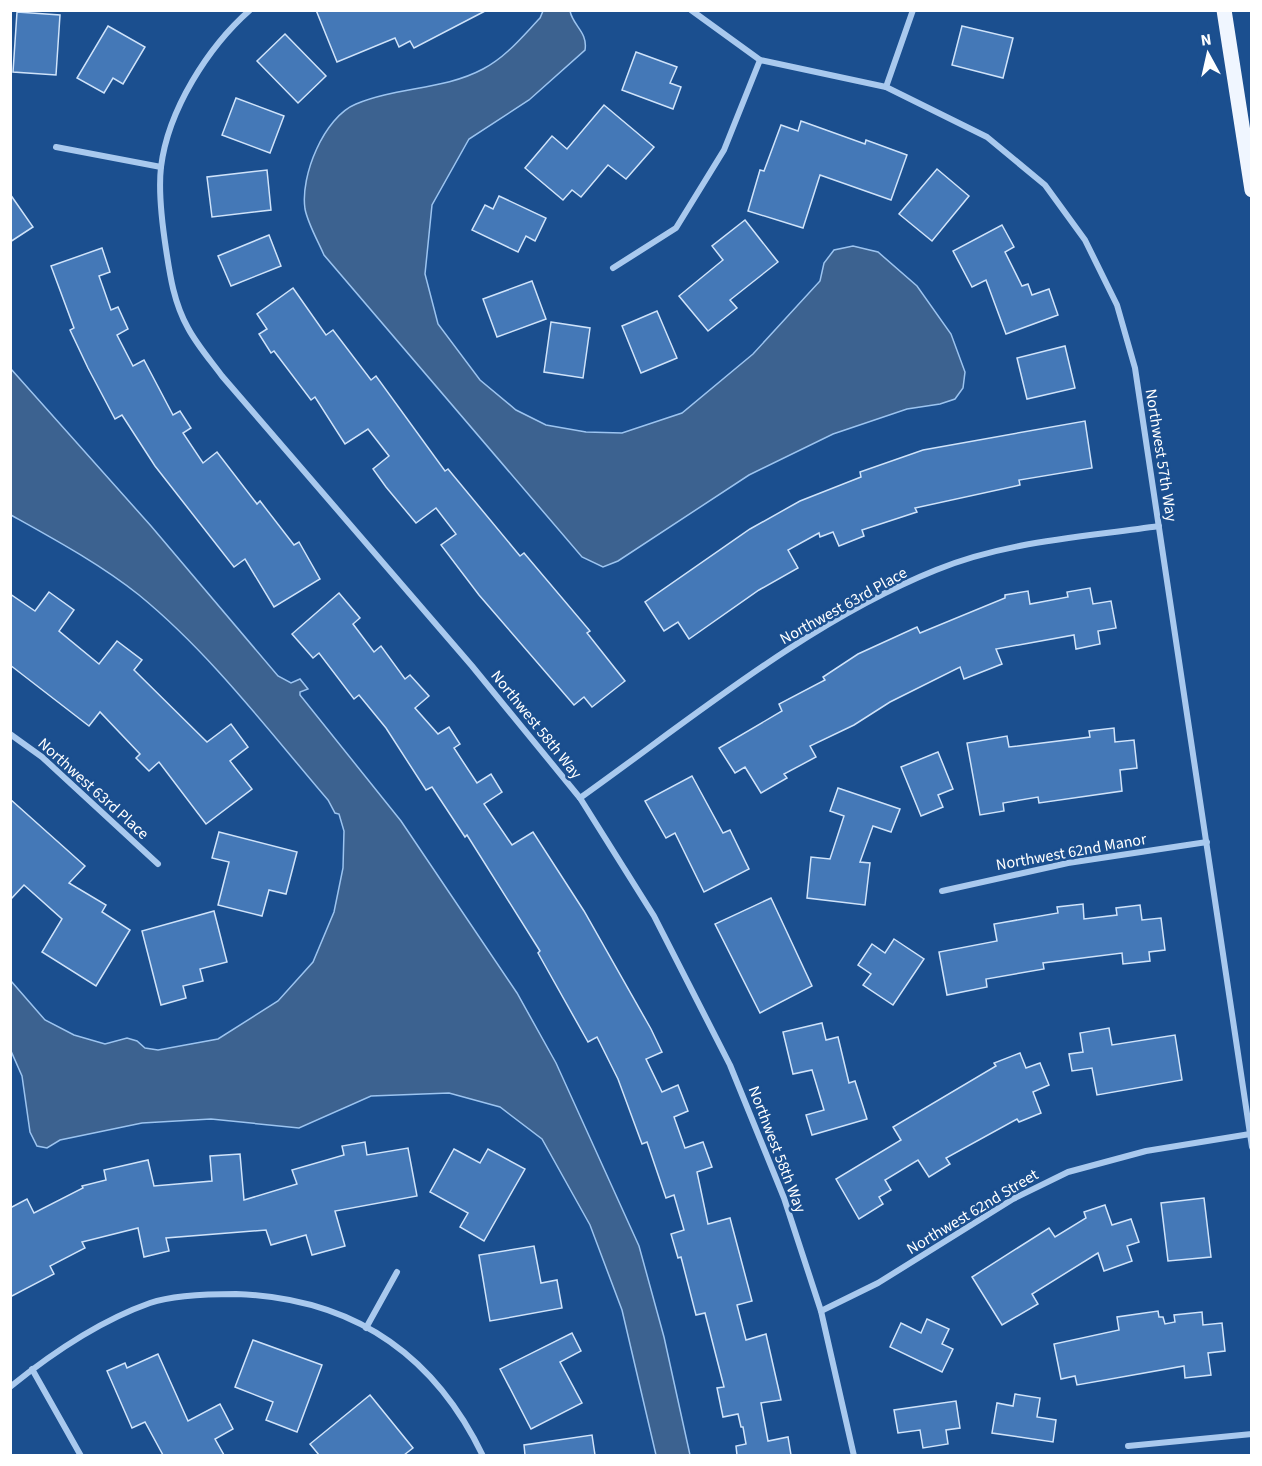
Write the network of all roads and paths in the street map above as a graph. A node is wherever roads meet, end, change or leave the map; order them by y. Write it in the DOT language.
graph roads {
  1 [pos="250,10"];
  2 [pos="691,10"];
  3 [pos="913,10"];
  4 [pos="1224,10"];
  5 [pos="760,60"];
  6 [pos="886,87"];
  7 [pos="56,147"];
  8 [pos="161,167"];
  9 [pos="1251,190"];
  10 [pos="613,268"];
  11 [pos="1159,526"];
  12 [pos="10,734"];
  13 [pos="580,798"];
  14 [pos="1207,842"];
  15 [pos="158,864"];
  16 [pos="942,891"];
  17 [pos="1250,1134"];
  18 [pos="1251,1146"];
  19 [pos="397,1272"];
  20 [pos="821,1311"];
  21 [pos="366,1328"];
  22 [pos="32,1370"];
  23 [pos="10,1387"];
  24 [pos="1251,1434"];
  25 [pos="1128,1446"];
  26 [pos="81,1455"];
  27 [pos="483,1455"];
  28 [pos="854,1455"];
  1 -- 8 [label="street, Northwest 58th Way"];
  2 -- 5 [label="street, Northwest 57th Way"];
  3 -- 6 [label="street"];
  4 -- 9 [label="main road"];
  5 -- 6 [label="street, Northwest 57th Way"];
  5 -- 10 [label="street"];
  6 -- 11 [label="street, Northwest 57th Way"];
  7 -- 8 [label="street"];
  8 -- 13 [label="street, Northwest 58th Way"];
  11 -- 13 [label="street, Northwest 63rd Place"];
  11 -- 14 [label="street, Northwest 57th Way"];
  12 -- 15 [label="street, Northwest 63rd Place"];
  13 -- 20 [label="street, Northwest 58th Way"];
  14 -- 16 [label="street, Northwest 62nd Manor"];
  14 -- 17 [label="street, Northwest 57th Way"];
  17 -- 18 [label="street, Northwest 57th Way"];
  17 -- 20 [label="street, Northwest 62nd Street"];
  19 -- 21 [label="street"];
  20 -- 28 [label="street, Northwest 58th Way"];
  21 -- 22 [label="street"];
  21 -- 27 [label="street"];
  22 -- 23 [label="street"];
  22 -- 26 [label="street"];
  24 -- 25 [label="street"];
}
